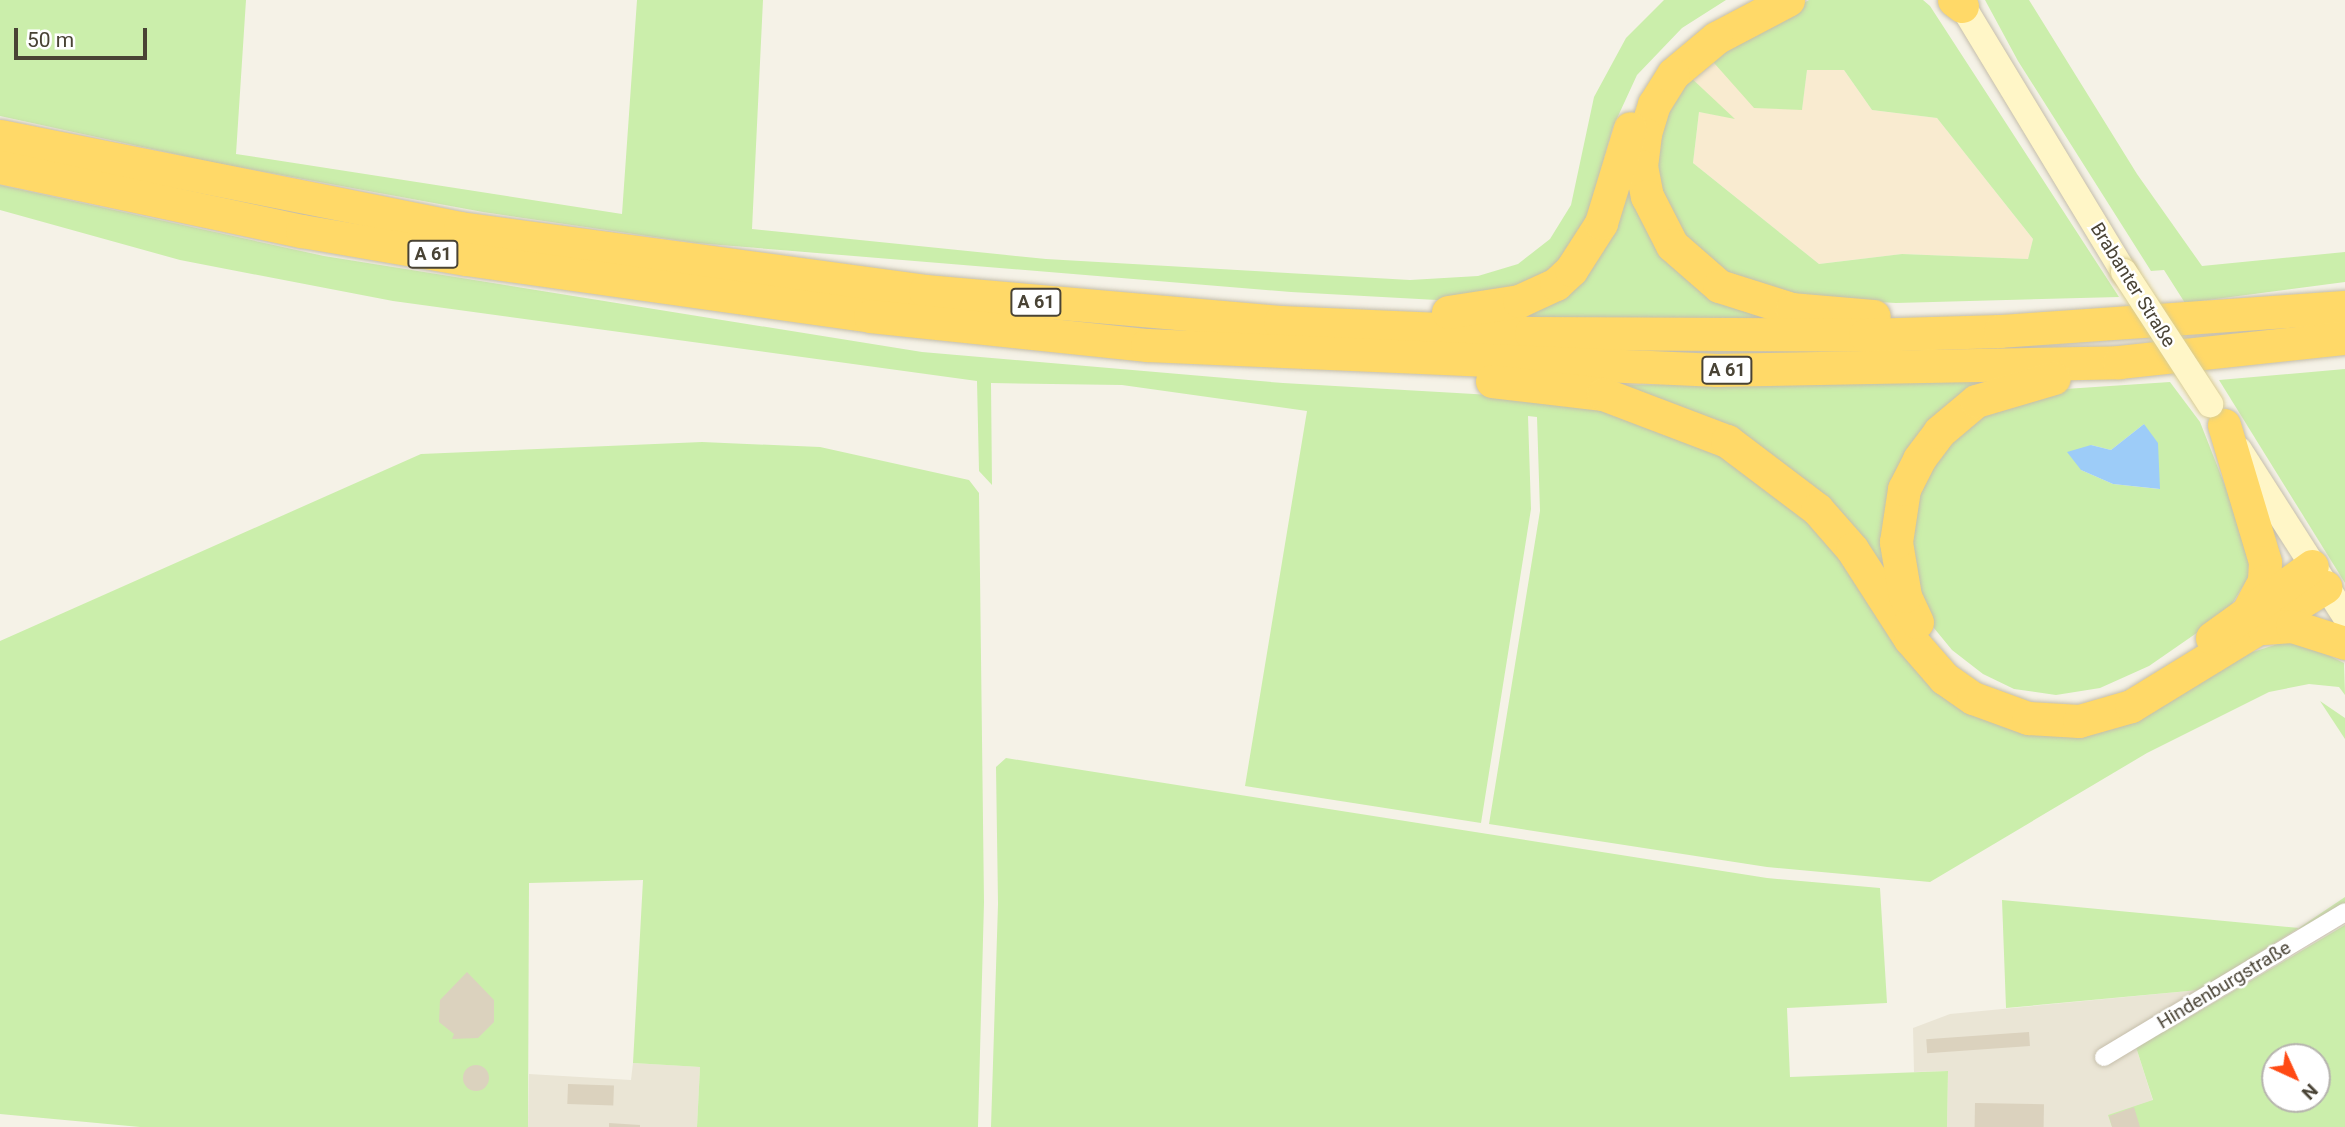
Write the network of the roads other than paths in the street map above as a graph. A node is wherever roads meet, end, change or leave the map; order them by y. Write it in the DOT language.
graph roads {
  1 [pos="1750,0"];
  2 [pos="1787,0"];
  3 [pos="1959,2"];
  4 [pos="0,136"];
  5 [pos="0,167"];
  6 [pos="2345,306"];
  7 [pos="1280,322"];
  8 [pos="2000,331"];
  9 [pos="2345,338"];
  10 [pos="1335,356"];
  11 [pos="2119,362"];
  12 [pos="2217,415"];
  13 [pos="2319,577"];
  14 [pos="2345,616"];
  15 [pos="2257,618"];
  16 [pos="2345,643"];
  17 [pos="2345,912"];
  18 [pos="2104,1057"];
  1 -- 7 [label="highway"];
  2 -- 8 [label="highway"];
  3 -- 12 [label="main road, Brabanter Straße, bridge"];
  4 -- 7 [label="highway, A 61"];
  5 -- 10 [label="highway, A 61"];
  6 -- 8 [label="highway, A 61"];
  7 -- 8 [label="highway, A 61"];
  9 -- 11 [label="highway, A 61"];
  10 -- 11 [label="highway, A 61"];
  10 -- 15 [label="highway"];
  11 -- 15 [label="highway"];
  12 -- 13 [label="main road, Brabanter Straße"];
  12 -- 15 [label="highway"];
  13 -- 14 [label="main road"];
  13 -- 15 [label="highway"];
  15 -- 16 [label="highway"];
  17 -- 18 [label="street, Hindenburgstraße"];
}
